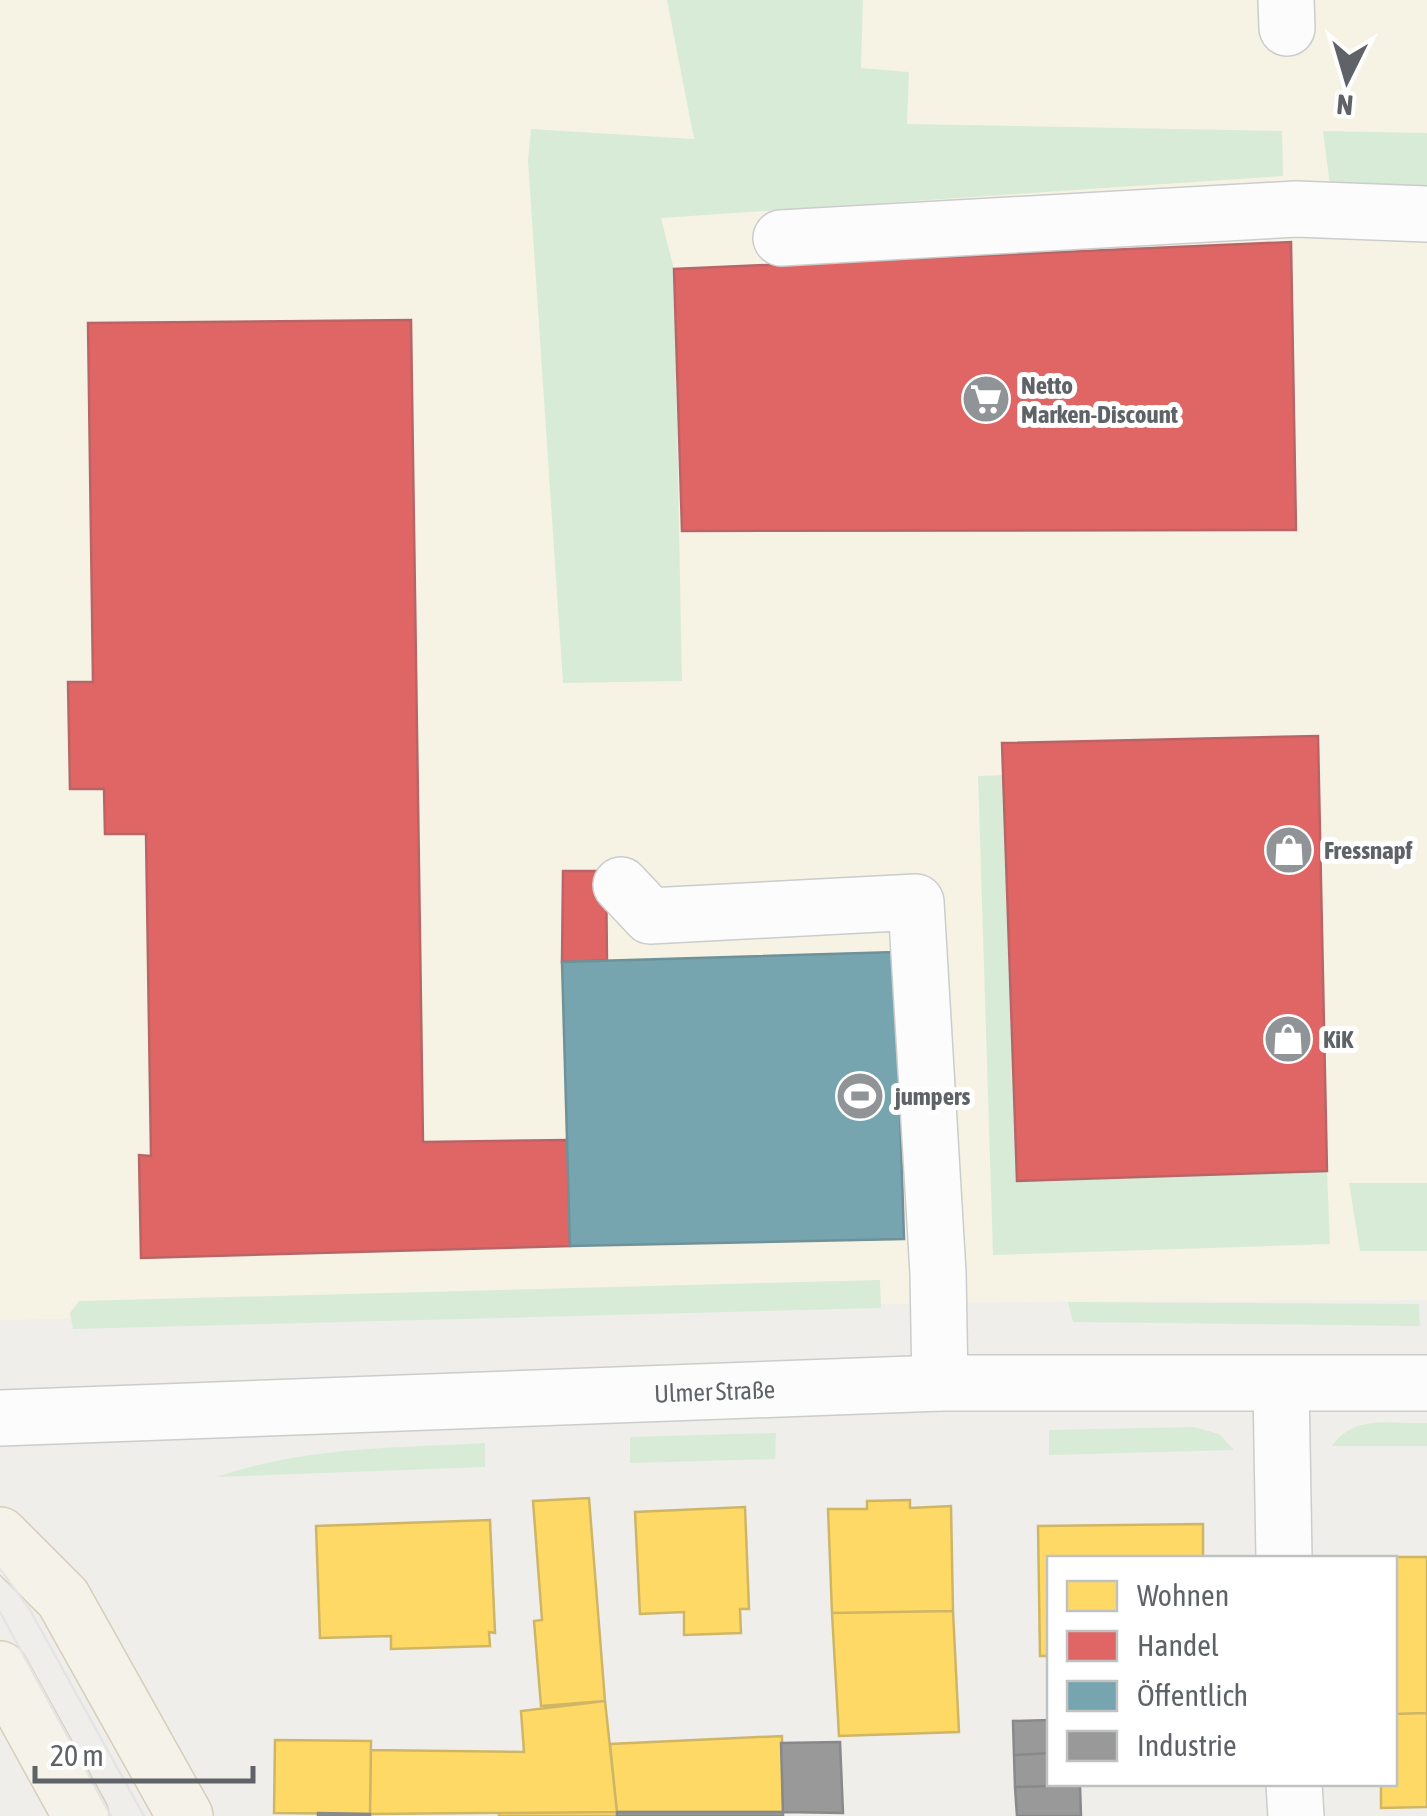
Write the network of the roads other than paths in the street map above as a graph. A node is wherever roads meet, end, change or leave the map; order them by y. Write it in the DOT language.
graph roads {
  1 [pos="1427,214"];
  2 [pos="781,238"];
  3 [pos="621,885"];
  4 [pos="940,1383"];
  5 [pos="1427,1383"];
  6 [pos="1281,1385"];
  7 [pos="0,1418"];
  8 [pos="0,1535"];
  9 [pos="1284,1556"];
  10 [pos="0,1668"];
  11 [pos="1294,1786"];
  12 [pos="82,1816"];
  13 [pos="185,1816"];
  14 [pos="1296,1816"];
  1 -- 2 [label="street"];
  3 -- 4 [label="street"];
  4 -- 6 [label="street, Ulmer Straße"];
  4 -- 7 [label="street, Ulmer Straße"];
  5 -- 6 [label="street, Ulmer Straße"];
  6 -- 9 [label="street"];
  8 -- 13 [label="main road"];
  10 -- 12 [label="main road"];
  11 -- 14 [label="street"];
}
